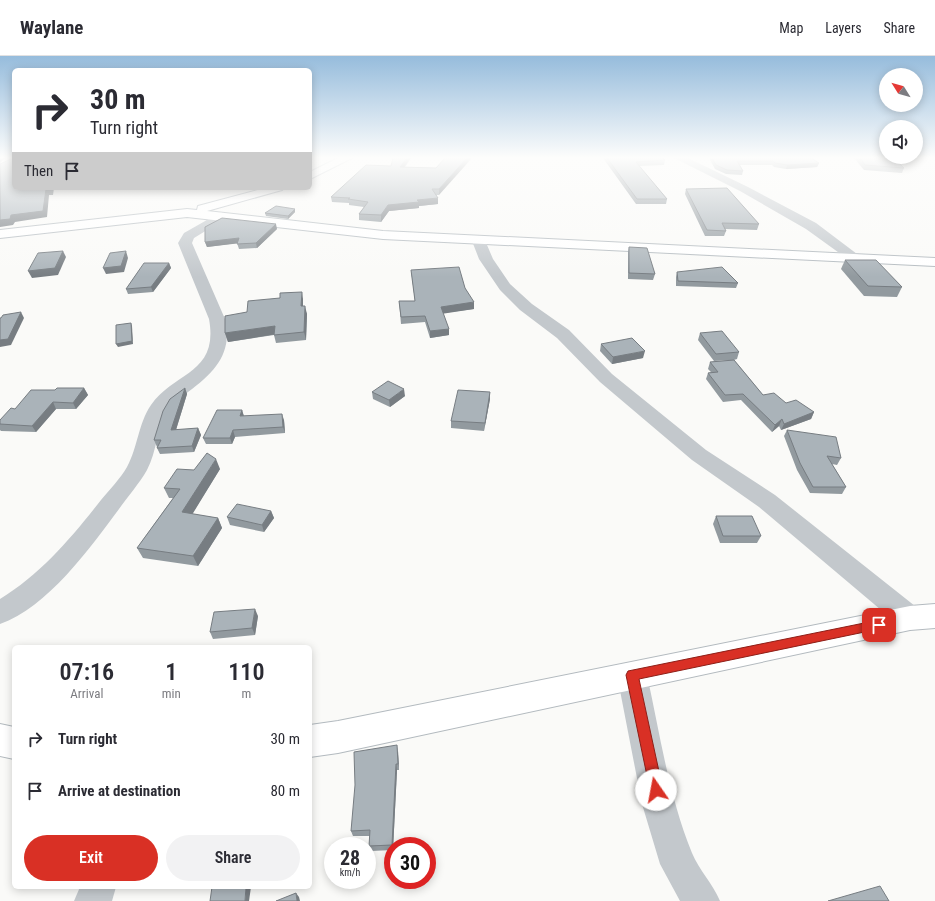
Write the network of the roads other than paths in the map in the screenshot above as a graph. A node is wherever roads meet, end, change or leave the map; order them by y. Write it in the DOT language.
graph roads {
  1 [pos="244,197"];
  2 [pos="758,197"];
  3 [pos="187,213"];
  4 [pos="221,216"];
  5 [pos="0,234"];
  6 [pos="479,241"];
  7 [pos="854,257"];
  8 [pos="935,262"];
  9 [pos="0,613"];
  10 [pos="923,617"];
  11 [pos="632,675"];
  12 [pos="0,740"];
  13 [pos="312,741"];
  14 [pos="12,743"];
  15 [pos="97,889"];
  16 [pos="93,901"];
  17 [pos="701,901"];
  1 -- 3 [label="street"];
  2 -- 7 [label="street"];
  3 -- 4 [label="street"];
  3 -- 5 [label="street"];
  4 -- 6 [label="street"];
  4 -- 9 [label="street"];
  6 -- 7 [label="street"];
  6 -- 10 [label="street"];
  7 -- 8 [label="street"];
  10 -- 11 [label="street"];
  11 -- 13 [label="street"];
  11 -- 17 [label="street"];
  12 -- 14 [label="street"];
  15 -- 16 [label="street"];
}
